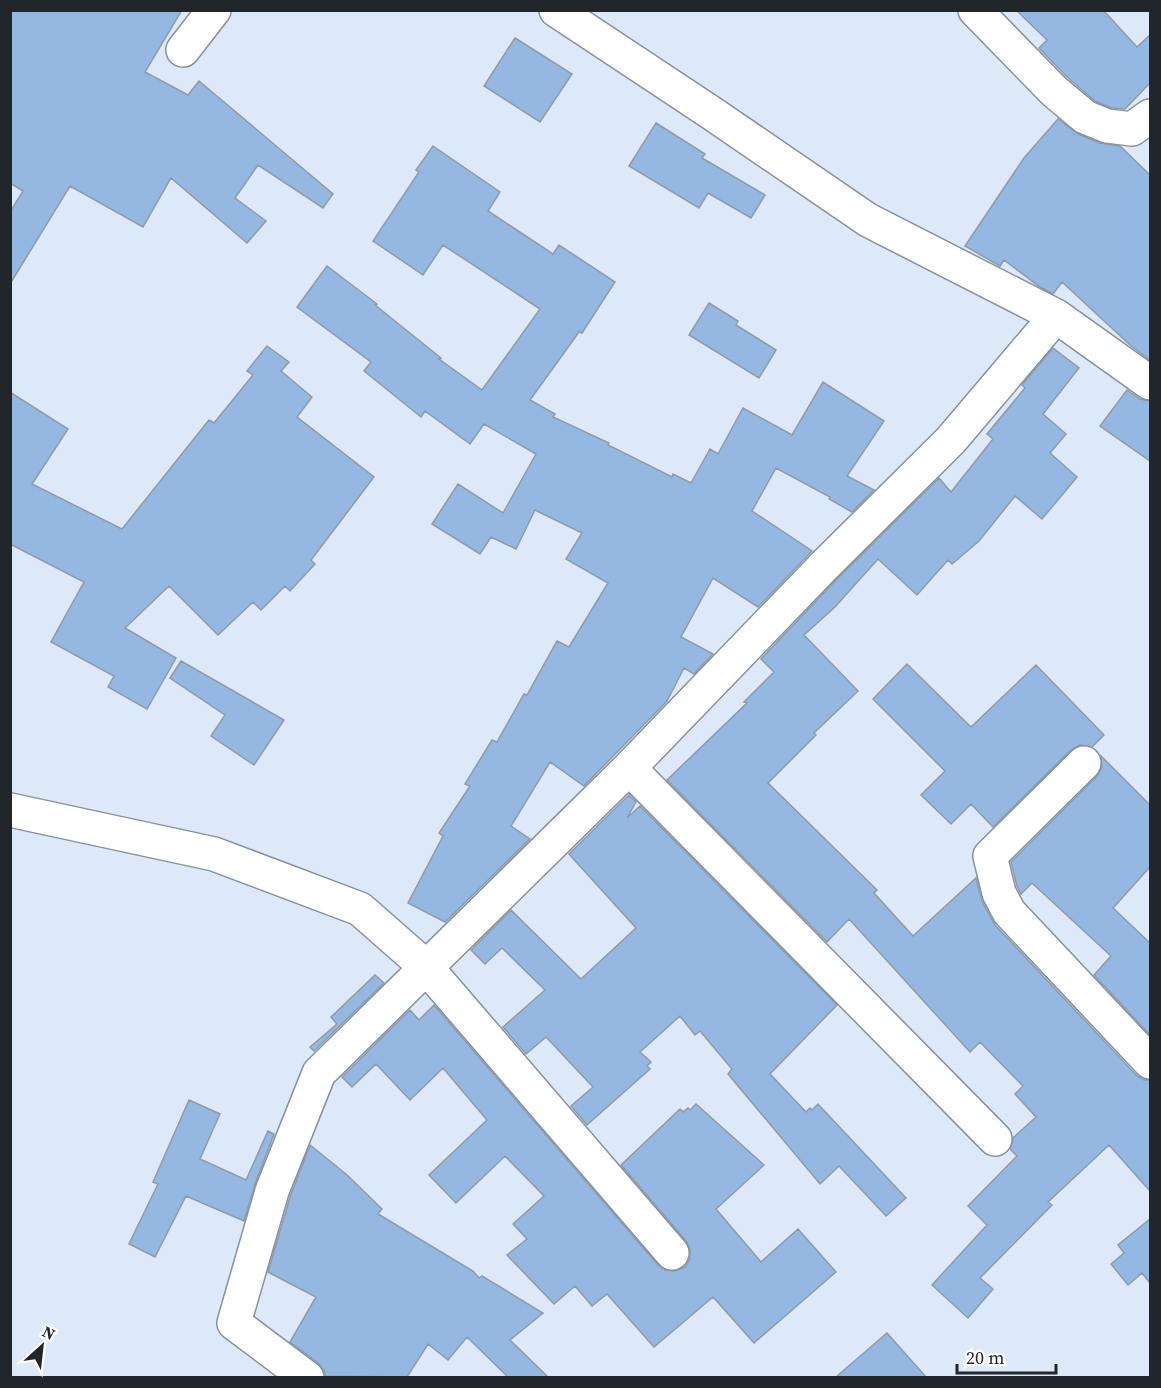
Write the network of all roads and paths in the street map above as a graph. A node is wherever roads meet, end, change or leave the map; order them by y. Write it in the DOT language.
graph roads {
  1 [pos="214,10"];
  2 [pos="556,10"];
  3 [pos="975,10"];
  4 [pos="183,50"];
  5 [pos="1144,131"];
  6 [pos="1056,316"];
  7 [pos="1150,383"];
  8 [pos="1083,763"];
  9 [pos="629,768"];
  10 [pos="10,810"];
  11 [pos="426,967"];
  12 [pos="1150,1062"];
  13 [pos="995,1140"];
  14 [pos="672,1253"];
  15 [pos="307,1377"];
  1 -- 4 [label="street"];
  2 -- 6 [label="street"];
  3 -- 5 [label="street"];
  6 -- 7 [label="street"];
  6 -- 9 [label="street"];
  8 -- 12 [label="street"];
  9 -- 11 [label="street"];
  9 -- 13 [label="street"];
  10 -- 11 [label="street"];
  11 -- 14 [label="street"];
  11 -- 15 [label="street"];
}
